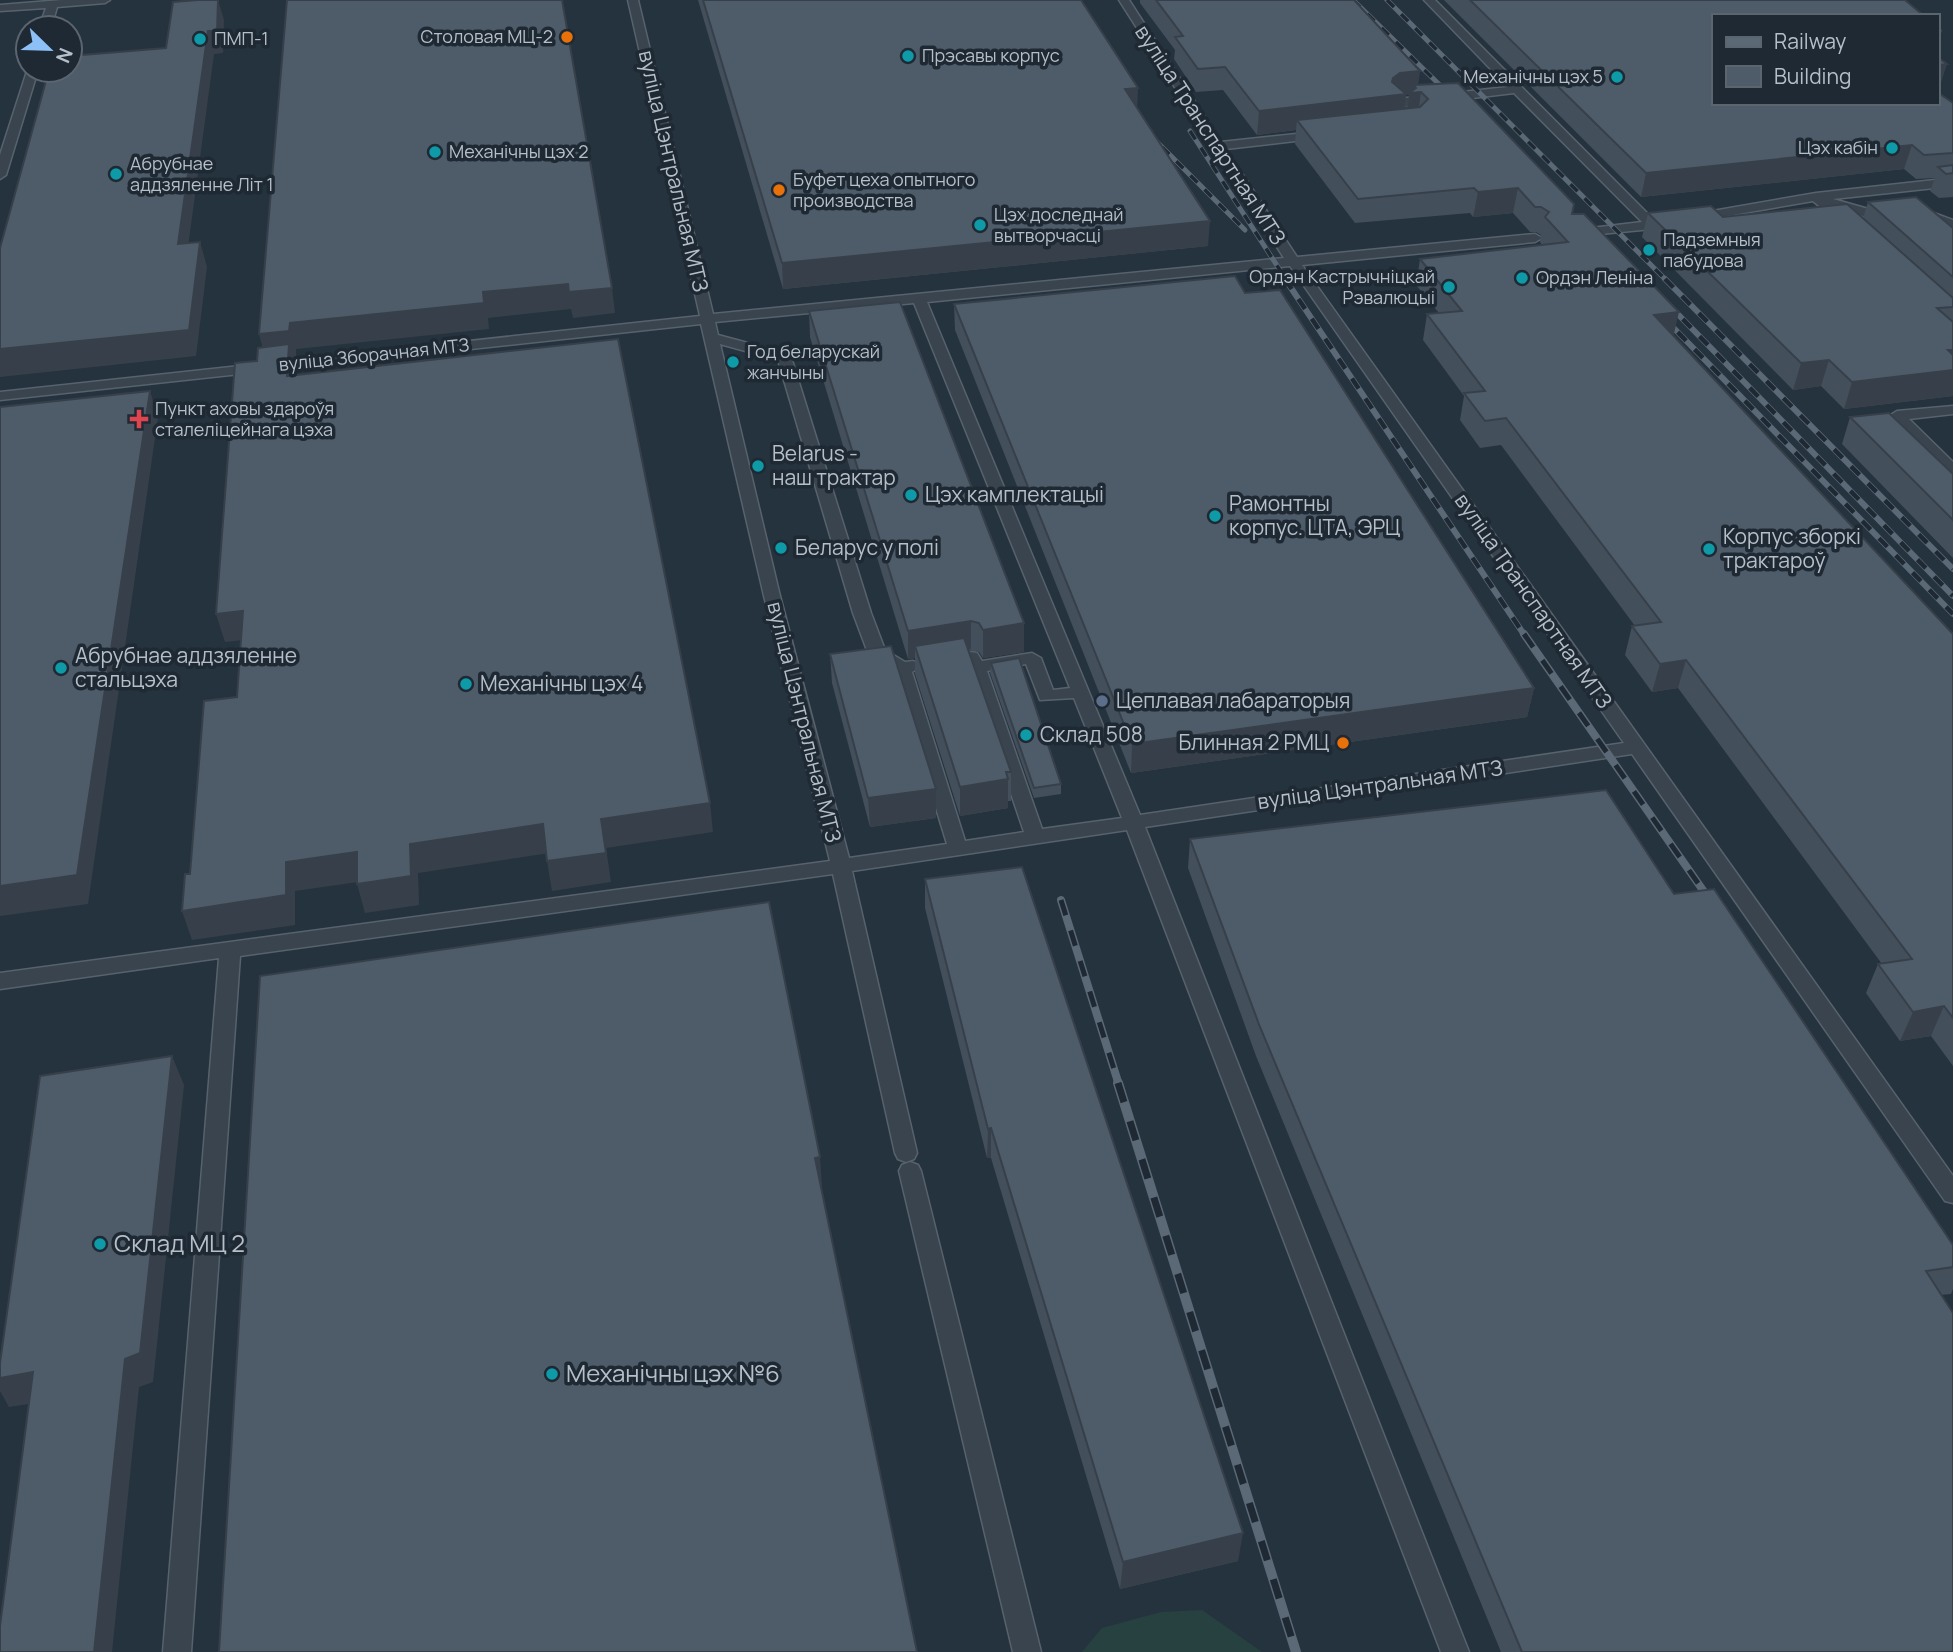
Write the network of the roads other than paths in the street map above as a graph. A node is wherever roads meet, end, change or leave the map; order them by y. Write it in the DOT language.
graph roads {
  1 [pos="105,0"];
  2 [pos="633,0"];
  3 [pos="1124,0"];
  4 [pos="1429,0"];
  5 [pos="53,4"];
  6 [pos="0,8"];
  7 [pos="50,14"];
  8 [pos="28,84"];
  9 [pos="1518,89"];
  10 [pos="1404,111"];
  11 [pos="1336,133"];
  12 [pos="1218,146"];
  13 [pos="0,176"];
  14 [pos="1953,182"];
  15 [pos="1816,197"];
  16 [pos="1953,224"];
  17 [pos="1652,225"];
  18 [pos="1855,233"];
  19 [pos="1574,234"];
  20 [pos="1535,238"];
  21 [pos="1294,262"];
  22 [pos="919,298"];
  23 [pos="707,319"];
  24 [pos="711,337"];
  25 [pos="0,396"];
  26 [pos="1953,410"];
  27 [pos="1953,471"];
  28 [pos="977,667"];
  29 [pos="902,668"];
  30 [pos="1080,692"];
  31 [pos="1636,747"];
  32 [pos="1133,821"];
  33 [pos="1035,836"];
  34 [pos="958,848"];
  35 [pos="841,866"];
  36 [pos="230,949"];
  37 [pos="0,981"];
  38 [pos="1953,1194"];
  39 [pos="177,1652"];
  40 [pos="1027,1652"];
  41 [pos="1455,1652"];
  1 -- 5 [label="lane"];
  2 -- 23 [label="lane, вуліца Цэнтральная МТЗ"];
  3 -- 12 [label="lane, вуліца Транспартная МТЗ"];
  4 -- 9 [label="lane"];
  5 -- 6 [label="lane"];
  5 -- 7 [label="lane"];
  8 -- 13 [label="lane"];
  9 -- 10 [label="lane"];
  9 -- 17 [label="lane"];
  11 -- 12 [label="lane"];
  12 -- 21 [label="lane, вуліца Транспартная МТЗ"];
  14 -- 15 [label="lane"];
  15 -- 16 [label="lane"];
  15 -- 17 [label="lane"];
  15 -- 18 [label="lane"];
  17 -- 19 [label="lane"];
  20 -- 21 [label="lane, вуліца Зборачная МТЗ"];
  21 -- 22 [label="lane, вуліца Зборачная МТЗ"];
  21 -- 31 [label="lane, вуліца Транспартная МТЗ"];
  22 -- 23 [label="lane, вуліца Зборачная МТЗ"];
  22 -- 30 [label="lane"];
  23 -- 24 [label="lane, вуліца Цэнтральная МТЗ"];
  23 -- 25 [label="lane, вуліца Зборачная МТЗ"];
  24 -- 29 [label="lane"];
  24 -- 35 [label="lane, вуліца Цэнтральная МТЗ"];
  26 -- 27 [label="lane"];
  28 -- 29 [label="lane"];
  28 -- 30 [label="lane"];
  28 -- 33 [label="lane"];
  29 -- 34 [label="lane"];
  30 -- 32 [label="lane"];
  31 -- 32 [label="lane, вуліца Цэнтральная МТЗ"];
  31 -- 38 [label="lane, вуліца Транспартная МТЗ"];
  32 -- 33 [label="lane, вуліца Цэнтральная МТЗ"];
  32 -- 41 [label="lane"];
  33 -- 34 [label="lane, вуліца Цэнтральная МТЗ"];
  34 -- 35 [label="lane, вуліца Цэнтральная МТЗ"];
  35 -- 36 [label="lane"];
  35 -- 40 [label="lane"];
  36 -- 37 [label="lane"];
  36 -- 39 [label="lane"];
}
